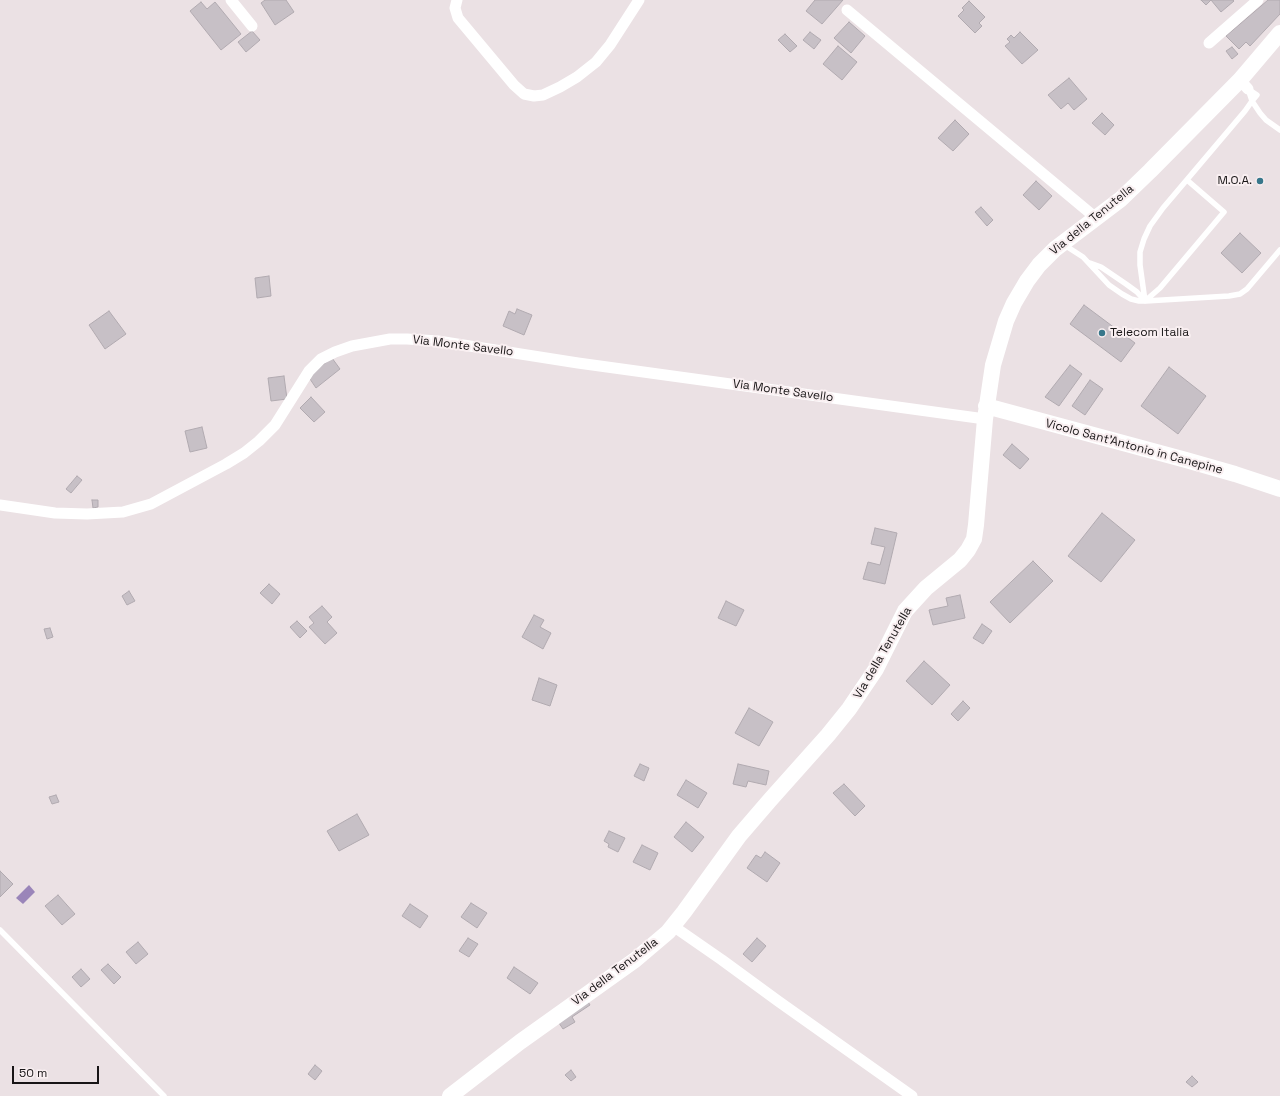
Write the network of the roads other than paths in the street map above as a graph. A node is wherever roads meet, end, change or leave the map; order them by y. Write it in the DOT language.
graph roads {
  1 [pos="231,0"];
  2 [pos="457,0"];
  3 [pos="639,0"];
  4 [pos="1258,0"];
  5 [pos="847,10"];
  6 [pos="252,26"];
  7 [pos="1280,33"];
  8 [pos="1209,43"];
  9 [pos="1244,85"];
  10 [pos="1252,101"];
  11 [pos="1280,130"];
  12 [pos="1187,180"];
  13 [pos="1096,218"];
  14 [pos="1065,245"];
  15 [pos="1280,250"];
  16 [pos="1090,263"];
  17 [pos="1145,301"];
  18 [pos="986,413"];
  19 [pos="1280,489"];
  20 [pos="0,505"];
  21 [pos="673,926"];
  22 [pos="0,930"];
  23 [pos="164,1096"];
  24 [pos="450,1096"];
  25 [pos="912,1096"];
  1 -- 6 [label="street"];
  2 -- 3 [label="street"];
  4 -- 8 [label="street"];
  5 -- 13 [label="street"];
  7 -- 9 [label="street, Via della Tenutella"];
  9 -- 10 [label="lane"];
  9 -- 13 [label="street, Via della Tenutella"];
  10 -- 11 [label="lane"];
  10 -- 12 [label="lane"];
  12 -- 17 [label="lane"];
  12 -- 17 [label="lane"];
  13 -- 14 [label="street, Via della Tenutella"];
  14 -- 16 [label="lane"];
  14 -- 18 [label="street, Via della Tenutella"];
  15 -- 17 [label="lane"];
  16 -- 17 [label="lane"];
  16 -- 17 [label="lane"];
  18 -- 19 [label="street, Vicolo Sant'Antonio in Canepine"];
  18 -- 20 [label="street, Via Monte Savello"];
  18 -- 21 [label="street, Via della Tenutella"];
  21 -- 24 [label="street, Via della Tenutella"];
  21 -- 25 [label="street"];
  22 -- 23 [label="lane"];
}
